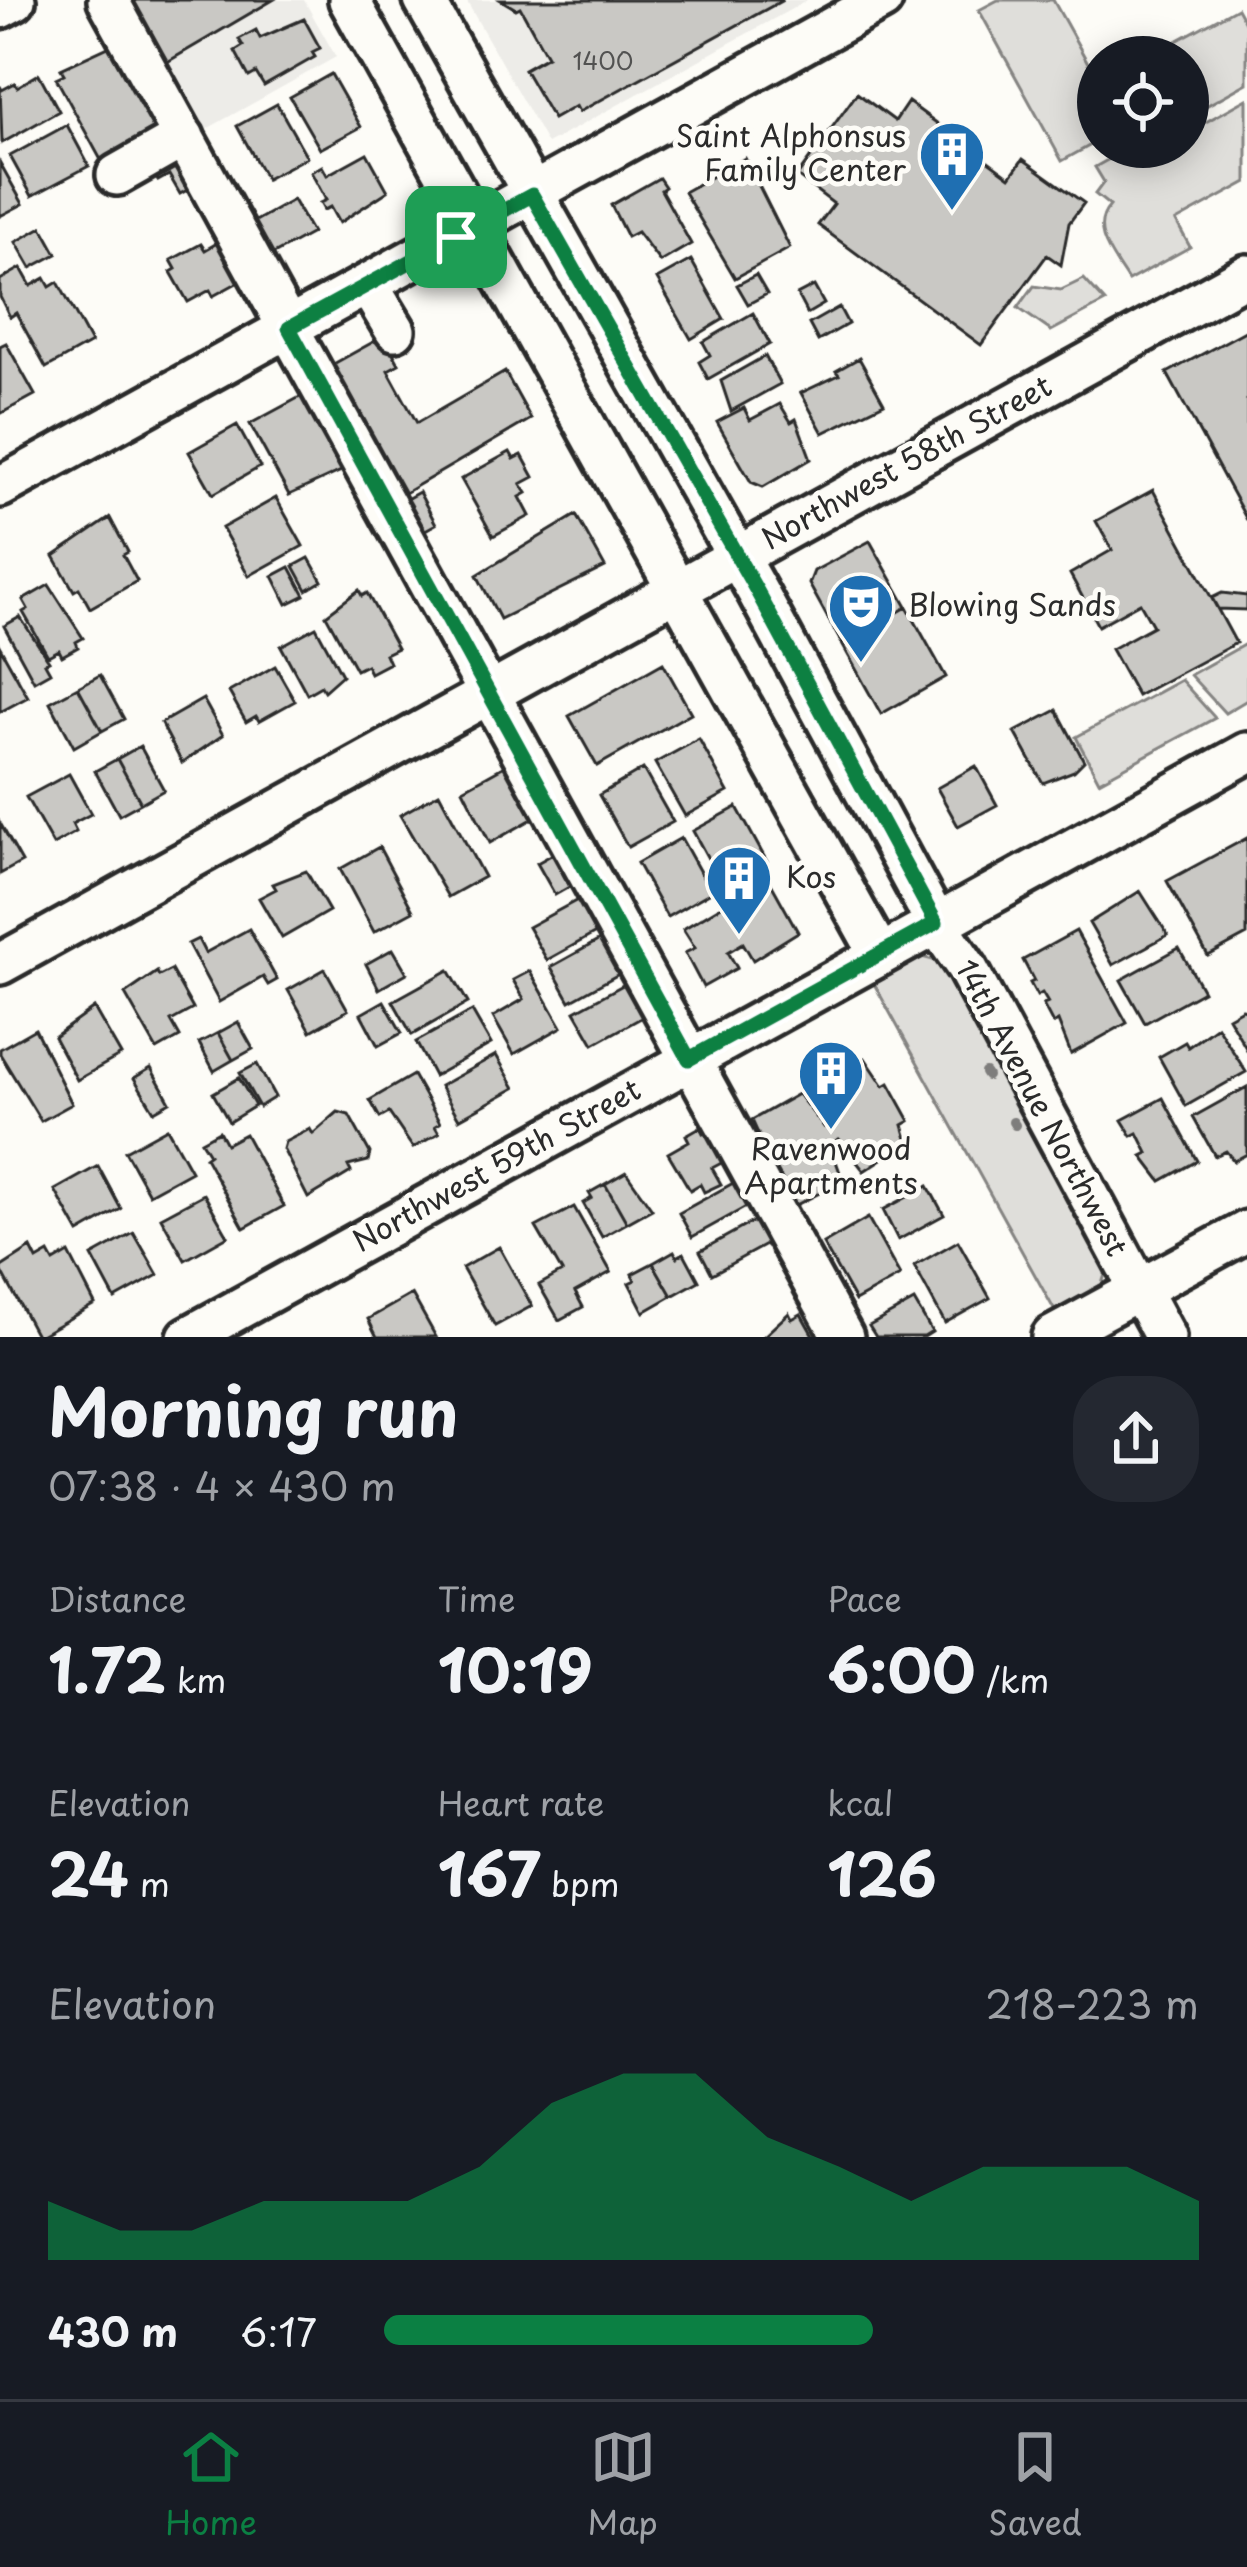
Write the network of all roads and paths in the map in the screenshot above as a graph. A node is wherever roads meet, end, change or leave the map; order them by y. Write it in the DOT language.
graph roads {
  1 [pos="15,0"];
  2 [pos="109,0"];
  3 [pos="349,0"];
  4 [pos="424,0"];
  5 [pos="882,0"];
  6 [pos="0,8"];
  7 [pos="184,137"];
  8 [pos="117,175"];
  9 [pos="532,195"];
  10 [pos="476,225"];
  11 [pos="1247,275"];
  12 [pos="368,285"];
  13 [pos="289,328"];
  14 [pos="395,330"];
  15 [pos="0,487"];
  16 [pos="737,556"];
  17 [pos="678,590"];
  18 [pos="488,694"];
  19 [pos="1247,753"];
  20 [pos="936,923"];
  21 [pos="879,953"];
  22 [pos="0,964"];
  23 [pos="689,1059"];
  24 [pos="1247,1231"];
  25 [pos="1139,1290"];
  26 [pos="188,1337"];
  27 [pos="843,1337"];
  28 [pos="1052,1337"];
  29 [pos="1165,1337"];
  1 -- 6 [label="street"];
  2 -- 7 [label="street"];
  3 -- 10 [label="street"];
  4 -- 9 [label="street, 14th Avenue Northwest"];
  5 -- 9 [label="street"];
  7 -- 8 [label="street"];
  7 -- 13 [label="street"];
  9 -- 10 [label="street"];
  9 -- 16 [label="street, 14th Avenue Northwest"];
  10 -- 12 [label="street"];
  10 -- 17 [label="street"];
  11 -- 16 [label="street, Northwest 58th Street"];
  12 -- 13 [label="street"];
  12 -- 14 [label="street"];
  13 -- 15 [label="street"];
  13 -- 18 [label="street"];
  16 -- 17 [label="street, Northwest 58th Street"];
  16 -- 20 [label="street, 14th Avenue Northwest"];
  17 -- 18 [label="street, Northwest 58th Street"];
  17 -- 21 [label="street"];
  18 -- 22 [label="street, Northwest 58th Street"];
  18 -- 23 [label="street"];
  19 -- 20 [label="street, Northwest 59th Street"];
  20 -- 21 [label="street, Northwest 59th Street"];
  20 -- 25 [label="street, 14th Avenue Northwest"];
  21 -- 23 [label="street, Northwest 59th Street"];
  23 -- 26 [label="street, Northwest 59th Street"];
  23 -- 27 [label="street"];
  24 -- 25 [label="street"];
  25 -- 28 [label="street"];
  25 -- 29 [label="street, 14th Avenue Northwest"];
}
